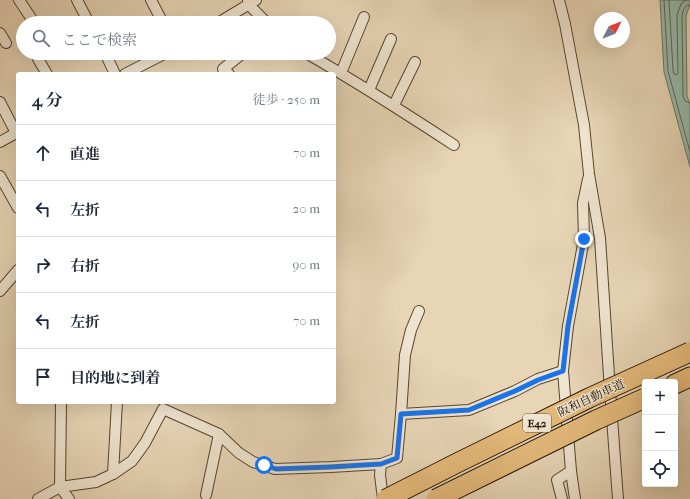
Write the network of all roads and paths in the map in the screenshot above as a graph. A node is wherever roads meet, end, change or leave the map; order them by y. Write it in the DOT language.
graph roads {
  1 [pos="19,0"];
  2 [pos="77,0"];
  3 [pos="151,0"];
  4 [pos="559,0"];
  5 [pos="251,2"];
  6 [pos="30,16"];
  7 [pos="85,16"];
  8 [pos="159,16"];
  9 [pos="229,16"];
  10 [pos="262,16"];
  11 [pos="364,17"];
  12 [pos="0,33"];
  13 [pos="391,38"];
  14 [pos="6,43"];
  15 [pos="39,60"];
  16 [pos="108,60"];
  17 [pos="152,60"];
  18 [pos="234,60"];
  19 [pos="318,60"];
  20 [pos="415,62"];
  21 [pos="46,72"];
  22 [pos="114,72"];
  23 [pos="129,72"];
  24 [pos="227,72"];
  25 [pos="341,73"];
  26 [pos="369,90"];
  27 [pos="0,102"];
  28 [pos="394,105"];
  29 [pos="16,131"];
  30 [pos="16,134"];
  31 [pos="0,142"];
  32 [pos="454,145"];
  33 [pos="589,174"];
  34 [pos="0,176"];
  35 [pos="16,202"];
  36 [pos="16,272"];
  37 [pos="0,291"];
  38 [pos="419,311"];
  39 [pos="690,352"];
  40 [pos="563,371"];
  41 [pos="690,378"];
  42 [pos="678,383"];
  43 [pos="642,399"];
  44 [pos="61,404"];
  45 [pos="117,404"];
  46 [pos="401,414"];
  47 [pos="219,434"];
  48 [pos="381,464"];
  49 [pos="571,471"];
  50 [pos="113,474"];
  51 [pos="60,487"];
  52 [pos="206,495"];
  53 [pos="38,499"];
  54 [pos="69,499"];
  55 [pos="384,499"];
  56 [pos="436,499"];
  57 [pos="562,499"];
  58 [pos="575,499"];
  59 [pos="618,499"];
  1 -- 6 [label="street"];
  2 -- 7 [label="street"];
  3 -- 8 [label="street"];
  4 -- 33 [label="street"];
  5 -- 9 [label="street"];
  5 -- 10 [label="street"];
  11 -- 25 [label="street"];
  12 -- 14 [label="street"];
  13 -- 26 [label="street"];
  15 -- 21 [label="street"];
  16 -- 22 [label="street"];
  17 -- 23 [label="street"];
  18 -- 24 [label="street"];
  19 -- 25 [label="street"];
  20 -- 28 [label="street"];
  25 -- 26 [label="street"];
  26 -- 28 [label="street"];
  27 -- 29 [label="street"];
  28 -- 32 [label="street"];
  30 -- 31 [label="street"];
  33 -- 40 [label="street"];
  33 -- 59 [label="street"];
  34 -- 35 [label="street"];
  36 -- 37 [label="street"];
  38 -- 46 [label="street"];
  39 -- 55 [label="highway, 阪和自動車道 / E42, bridge"];
  40 -- 46 [label="street"];
  40 -- 49 [label="street"];
  41 -- 42 [label="highway"];
  43 -- 56 [label="highway, 阪和自動車道 / E42, bridge"];
  44 -- 51 [label="street"];
  45 -- 50 [label="street"];
  46 -- 48 [label="street"];
  47 -- 48 [label="street"];
  47 -- 50 [label="street"];
  47 -- 52 [label="street"];
  48 -- 55 [label="street"];
  49 -- 57 [label="street"];
  49 -- 58 [label="street"];
  50 -- 51 [label="street"];
  51 -- 53 [label="street"];
  51 -- 54 [label="street"];
}
